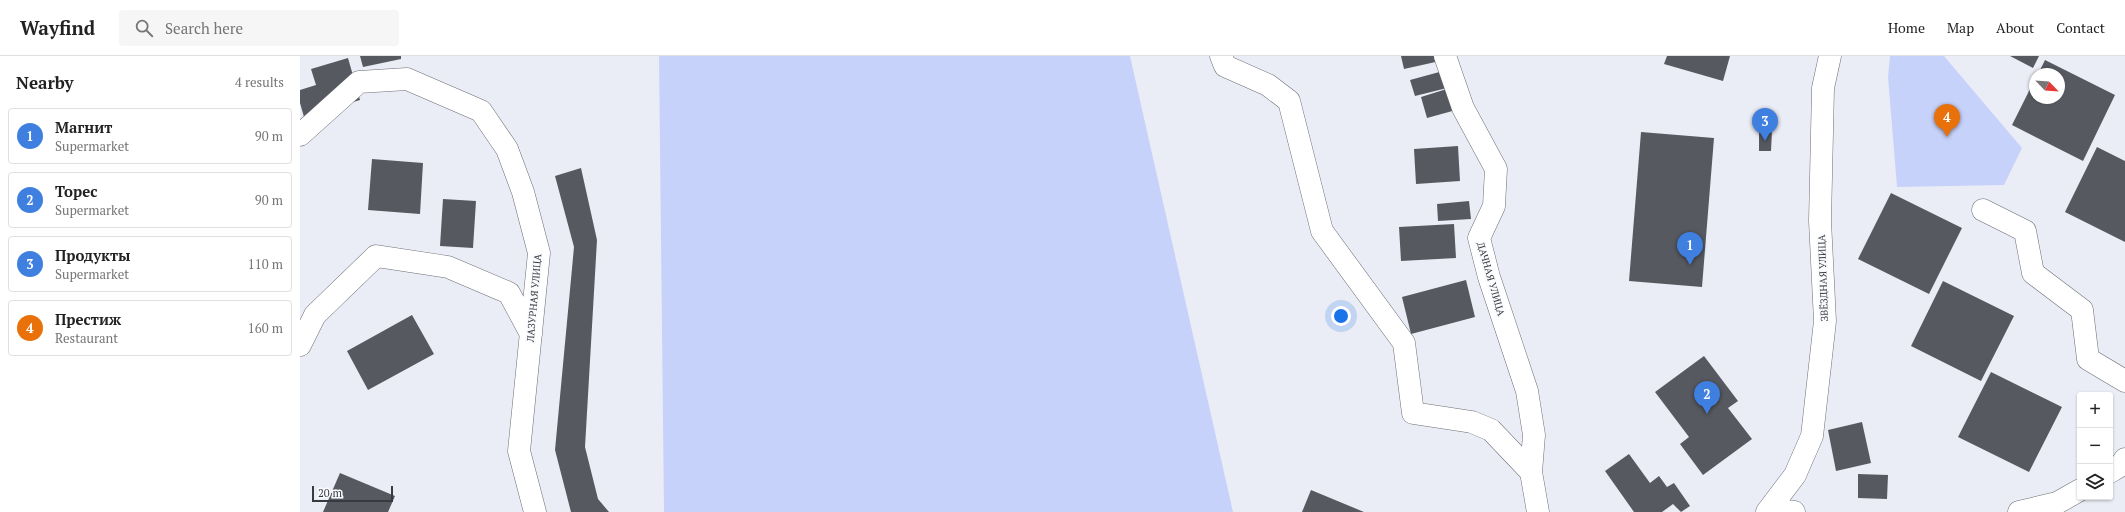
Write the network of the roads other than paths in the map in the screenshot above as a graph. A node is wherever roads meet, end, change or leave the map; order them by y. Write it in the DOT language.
graph roads {
  1 [pos="1221,56"];
  2 [pos="1445,56"];
  3 [pos="1830,56"];
  4 [pos="300,135"];
  5 [pos="1983,210"];
  6 [pos="531,334"];
  7 [pos="300,345"];
  8 [pos="2125,381"];
  9 [pos="2125,458"];
  10 [pos="2113,470"];
  11 [pos="1531,472"];
  12 [pos="2077,492"];
  13 [pos="1769,511"];
  14 [pos="535,512"];
  15 [pos="1538,512"];
  16 [pos="1794,512"];
  17 [pos="2019,512"];
  1 -- 11 [label="street"];
  2 -- 11 [label="street, ДАЧНАЯ УЛИЦА"];
  3 -- 13 [label="street, ЗВЁЗДНАЯ УЛИЦА"];
  4 -- 6 [label="street, ЛАЗУРНАЯ УЛИЦА"];
  5 -- 8 [label="street"];
  6 -- 7 [label="street"];
  6 -- 14 [label="street, ЛАЗУРНАЯ УЛИЦА"];
  9 -- 10 [label="street"];
  11 -- 15 [label="street, ДАЧНАЯ УЛИЦА"];
  12 -- 17 [label="street"];
  13 -- 16 [label="street"];
}
